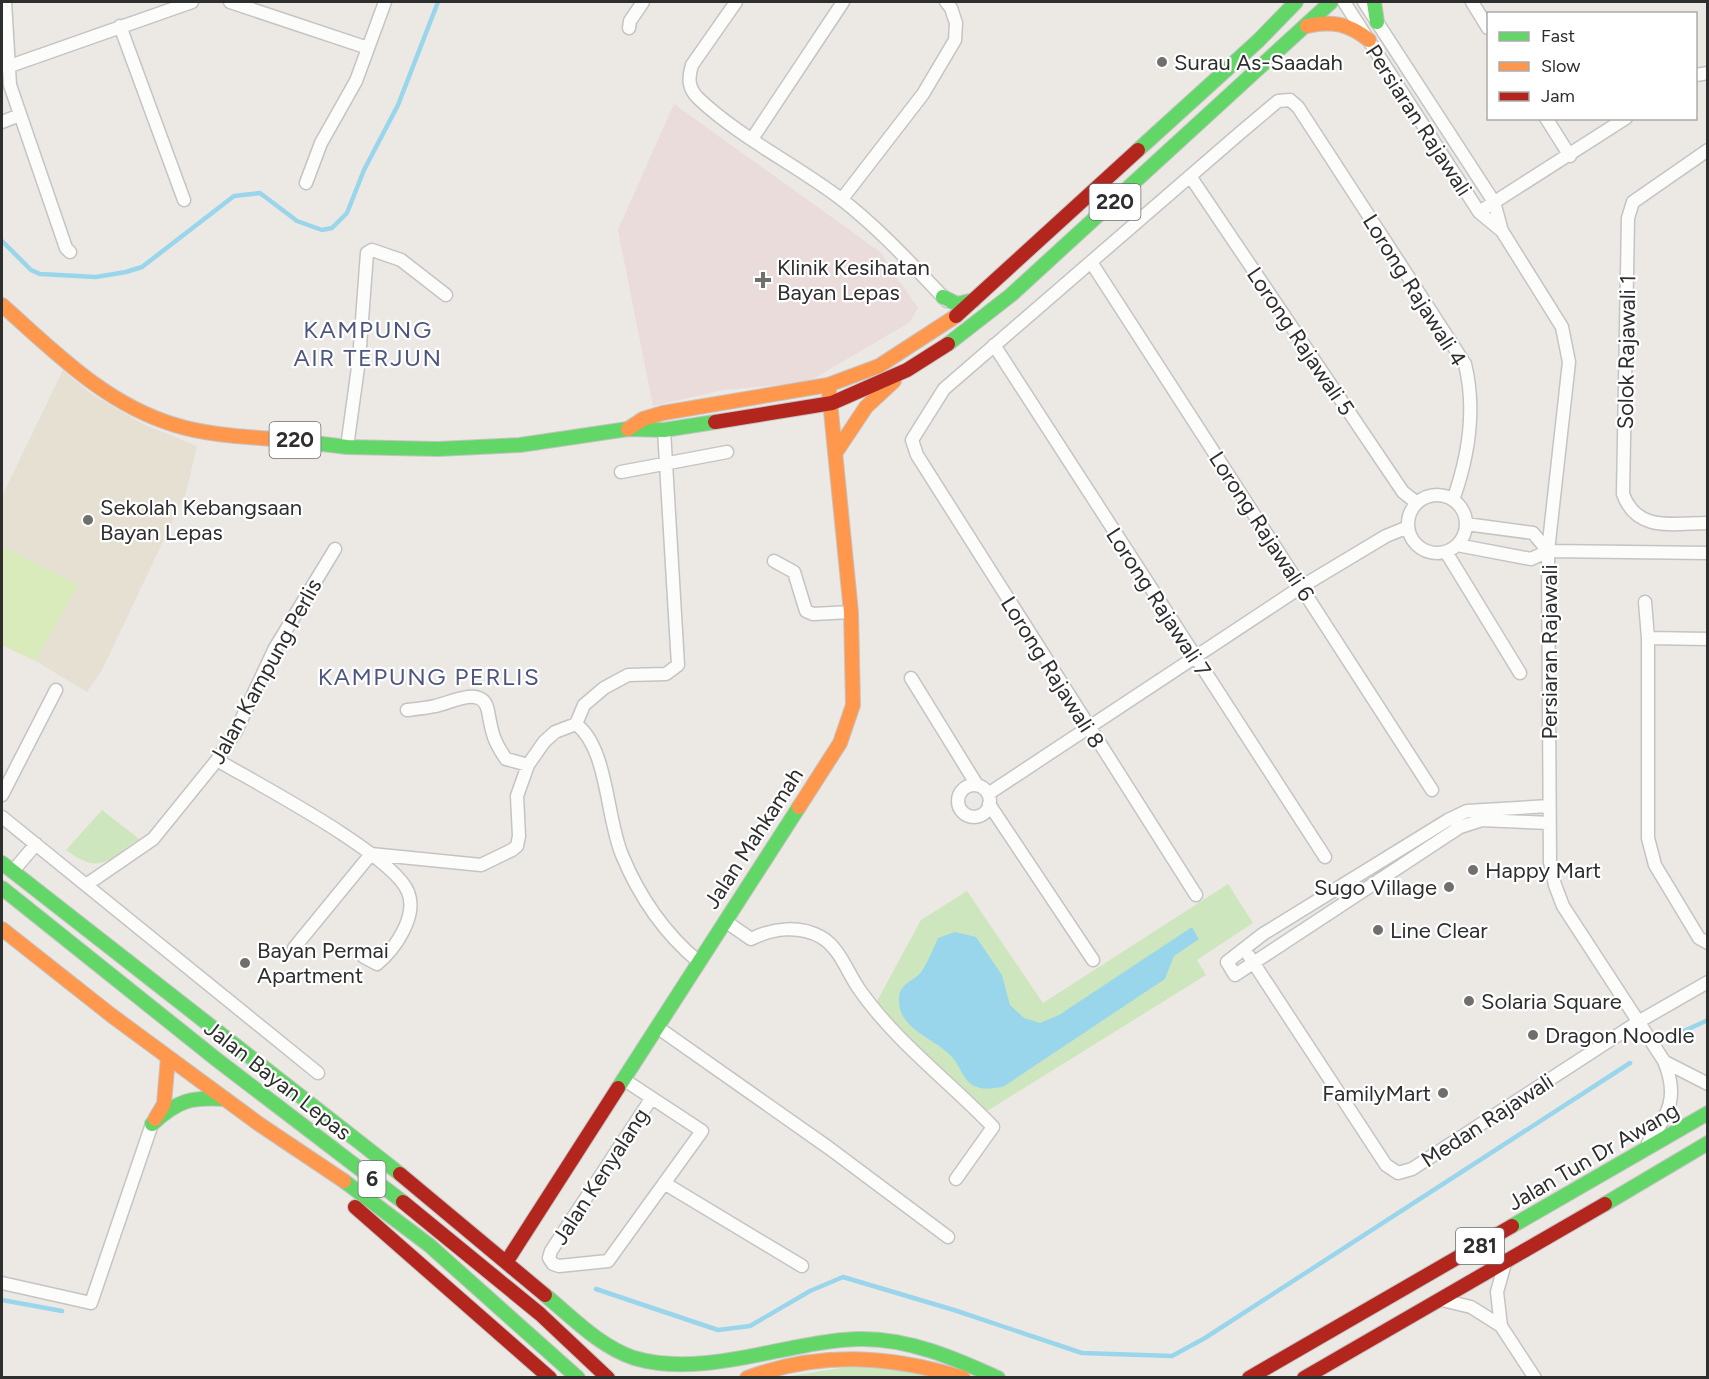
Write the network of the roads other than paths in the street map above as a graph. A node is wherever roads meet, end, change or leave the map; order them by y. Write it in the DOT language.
graph roads {
  1 [pos="5,2"];
  2 [pos="230,2"];
  3 [pos="385,2"];
  4 [pos="643,2"];
  5 [pos="736,2"];
  6 [pos="843,2"];
  7 [pos="946,2"];
  8 [pos="1295,2"];
  9 [pos="1331,2"];
  10 [pos="1344,2"];
  11 [pos="1364,2"];
  12 [pos="1374,2"];
  13 [pos="1472,2"];
  14 [pos="186,3"];
  15 [pos="1377,22"];
  16 [pos="120,26"];
  17 [pos="1307,26"];
  18 [pos="1487,26"];
  19 [pos="629,28"];
  20 [pos="1369,40"];
  21 [pos="368,48"];
  22 [pos="7,67"];
  23 [pos="20,115"];
  24 [pos="1547,120"];
  25 [pos="1623,120"];
  26 [pos="2,122"];
  27 [pos="752,139"];
  28 [pos="1707,150"];
  29 [pos="1570,156"];
  30 [pos="1190,176"];
  31 [pos="306,183"];
  32 [pos="842,199"];
  33 [pos="184,200"];
  34 [pos="1494,202"];
  35 [pos="1479,212"];
  36 [pos="1502,231"];
  37 [pos="70,252"];
  38 [pos="1091,262"];
  39 [pos="446,295"];
  40 [pos="943,297"];
  41 [pos="974,300"];
  42 [pos="2,305"];
  43 [pos="959,314"];
  44 [pos="938,326"];
  45 [pos="970,329"];
  46 [pos="994,345"];
  47 [pos="907,370"];
  48 [pos="828,386"];
  49 [pos="832,404"];
  50 [pos="628,429"];
  51 [pos="664,430"];
  52 [pos="347,447"];
  53 [pos="727,452"];
  54 [pos="836,452"];
  55 [pos="666,464"];
  56 [pos="621,472"];
  57 [pos="1453,500"];
  58 [pos="1417,503"];
  59 [pos="1466,524"];
  60 [pos="1707,524"];
  61 [pos="1408,526"];
  62 [pos="335,549"];
  63 [pos="1451,549"];
  64 [pos="1548,551"];
  65 [pos="1707,553"];
  66 [pos="774,561"];
  67 [pos="1301,587"];
  68 [pos="1645,602"];
  69 [pos="851,612"];
  70 [pos="1648,638"];
  71 [pos="1707,639"];
  72 [pos="1194,657"];
  73 [pos="1520,673"];
  74 [pos="911,678"];
  75 [pos="56,690"];
  76 [pos="406,711"];
  77 [pos="576,724"];
  78 [pos="1089,727"];
  79 [pos="217,760"];
  80 [pos="528,765"];
  81 [pos="977,785"];
  82 [pos="1432,790"];
  83 [pos="2,795"];
  84 [pos="989,799"];
  85 [pos="1549,806"];
  86 [pos="2,817"];
  87 [pos="1549,823"];
  88 [pos="36,844"];
  89 [pos="371,854"];
  90 [pos="1325,857"];
  91 [pos="2,862"];
  92 [pos="13,872"];
  93 [pos="86,885"];
  94 [pos="2,888"];
  95 [pos="1196,895"];
  96 [pos="725,921"];
  97 [pos="2,929"];
  98 [pos="1707,944"];
  99 [pos="294,948"];
  100 [pos="1245,948"];
  101 [pos="364,957"];
  102 [pos="1093,960"];
  103 [pos="699,962"];
  104 [pos="1253,962"];
  105 [pos="1707,982"];
  106 [pos="1638,1022"];
  107 [pos="657,1027"];
  108 [pos="168,1057"];
  109 [pos="1664,1061"];
  110 [pos="318,1073"];
  111 [pos="623,1079"];
  112 [pos="1707,1084"];
  113 [pos="225,1098"];
  114 [pos="651,1099"];
  115 [pos="1707,1113"];
  116 [pos="152,1124"];
  117 [pos="1707,1143"];
  118 [pos="294,1147"];
  119 [pos="1640,1154"];
  120 [pos="956,1179"];
  121 [pos="664,1183"];
  122 [pos="948,1237"];
  123 [pos="507,1261"];
  124 [pos="1506,1263"];
  125 [pos="802,1266"];
  126 [pos="2,1282"];
  127 [pos="1442,1300"];
  128 [pos="1501,1326"];
  129 [pos="550,1377"];
  130 [pos="578,1377"];
  131 [pos="608,1377"];
  132 [pos="747,1377"];
  133 [pos="963,1377"];
  134 [pos="998,1377"];
  135 [pos="1250,1377"];
  136 [pos="1304,1377"];
  137 [pos="1535,1377"];
  1 -- 22 [label="street"];
  2 -- 21 [label="street"];
  3 -- 21 [label="street"];
  4 -- 19 [label="street"];
  5 -- 27 [label="street"];
  6 -- 27 [label="street"];
  7 -- 32 [label="street"];
  8 -- 41 [label="main road, 220"];
  9 -- 17 [label="main road, 220"];
  10 -- 20 [label="street, Persiaran Rajawali"];
  11 -- 15 [label="street, Persiaran Rajawali"];
  12 -- 15 [label="main road"];
  13 -- 18 [label="street"];
  14 -- 16 [label="street"];
  15 -- 34 [label="street, Persiaran Rajawali"];
  16 -- 22 [label="street"];
  16 -- 33 [label="street"];
  17 -- 20 [label="main road"];
  17 -- 45 [label="main road, 220"];
  20 -- 35 [label="street, Persiaran Rajawali"];
  21 -- 31 [label="street"];
  22 -- 23 [label="street"];
  23 -- 26 [label="street"];
  23 -- 37 [label="street"];
  24 -- 29 [label="street"];
  25 -- 29 [label="street"];
  27 -- 32 [label="street"];
  28 -- 60 [label="street, Solok Rajawali 1"];
  29 -- 34 [label="street"];
  30 -- 38 [label="street"];
  30 -- 57 [label="street, Lorong Rajawali 4"];
  30 -- 58 [label="street, Lorong Rajawali 5"];
  32 -- 40 [label="street"];
  34 -- 35 [label="street"];
  34 -- 36 [label="street, Persiaran Rajawali"];
  35 -- 36 [label="street, Persiaran Rajawali"];
  36 -- 64 [label="street, Persiaran Rajawali"];
  38 -- 46 [label="street"];
  38 -- 67 [label="street, Lorong Rajawali 6"];
  39 -- 52 [label="street"];
  40 -- 41 [label="main road"];
  40 -- 43 [label="street"];
  40 -- 44 [label="main road"];
  41 -- 43 [label="main road, 220"];
  42 -- 52 [label="main road, 220"];
  43 -- 44 [label="main road, 220"];
  43 -- 45 [label="street"];
  44 -- 48 [label="main road, 220"];
  45 -- 47 [label="main road, 220"];
  46 -- 72 [label="street, Lorong Rajawali 7"];
  46 -- 78 [label="street, Lorong Rajawali 8"];
  47 -- 49 [label="main road, 220"];
  47 -- 54 [label="main road"];
  48 -- 49 [label="main road, Jalan Mahkamah"];
  48 -- 50 [label="main road, 220"];
  49 -- 51 [label="main road, 220"];
  49 -- 54 [label="main road, Jalan Mahkamah"];
  50 -- 51 [label="main road, 220"];
  50 -- 52 [label="main road, 220"];
  51 -- 55 [label="street"];
  53 -- 55 [label="street"];
  54 -- 69 [label="main road, Jalan Mahkamah"];
  55 -- 56 [label="street"];
  55 -- 77 [label="street"];
  57 -- 58 [label="street"];
  57 -- 59 [label="street"];
  58 -- 61 [label="street"];
  59 -- 63 [label="street"];
  59 -- 64 [label="street"];
  61 -- 63 [label="street"];
  61 -- 67 [label="street"];
  62 -- 79 [label="street, Jalan Kampung Perlis"];
  63 -- 64 [label="street"];
  63 -- 73 [label="street"];
  64 -- 65 [label="street"];
  64 -- 85 [label="street, Persiaran Rajawali"];
  66 -- 69 [label="street"];
  67 -- 72 [label="street"];
  67 -- 82 [label="street, Lorong Rajawali 6"];
  68 -- 70 [label="street"];
  69 -- 96 [label="main road, Jalan Mahkamah"];
  70 -- 71 [label="street"];
  70 -- 98 [label="street"];
  72 -- 78 [label="street"];
  72 -- 90 [label="street, Lorong Rajawali 7"];
  74 -- 81 [label="street"];
  75 -- 83 [label="street"];
  76 -- 80 [label="street"];
  77 -- 80 [label="street"];
  77 -- 103 [label="street"];
  78 -- 84 [label="street"];
  78 -- 95 [label="street, Lorong Rajawali 8"];
  79 -- 89 [label="street"];
  79 -- 93 [label="street, Jalan Kampung Perlis"];
  80 -- 89 [label="street"];
  81 -- 84 [label="street"];
  81 -- 84 [label="street"];
  84 -- 102 [label="street"];
  85 -- 87 [label="street, Persiaran Rajawali"];
  85 -- 100 [label="street"];
  86 -- 88 [label="street"];
  87 -- 104 [label="street"];
  87 -- 106 [label="street, Persiaran Rajawali"];
  88 -- 92 [label="street"];
  88 -- 93 [label="street"];
  89 -- 99 [label="street"];
  89 -- 101 [label="street"];
  91 -- 92 [label="main road"];
  92 -- 123 [label="main road"];
  93 -- 110 [label="street"];
  94 -- 131 [label="main road, Jalan Bayan Lepas / 6"];
  96 -- 103 [label="main road, Jalan Mahkamah"];
  96 -- 120 [label="street"];
  97 -- 108 [label="main road, Jalan Bayan Lepas / 6"];
  100 -- 104 [label="street, Medan Rajawali"];
  100 -- 104 [label="street"];
  103 -- 107 [label="main road, Jalan Mahkamah"];
  104 -- 106 [label="street, Medan Rajawali"];
  105 -- 106 [label="street"];
  106 -- 109 [label="street, Persiaran Rajawali"];
  107 -- 111 [label="main road, Jalan Mahkamah"];
  107 -- 122 [label="street"];
  108 -- 113 [label="main road, Jalan Bayan Lepas / 6"];
  108 -- 116 [label="main road"];
  109 -- 112 [label="street, Persiaran Rajawali"];
  109 -- 119 [label="street, Persiaran Rajawali"];
  111 -- 114 [label="street, Jalan Kenyalang"];
  111 -- 123 [label="main road, Jalan Mahkamah"];
  113 -- 116 [label="main road"];
  113 -- 118 [label="main road, Jalan Bayan Lepas / 6"];
  114 -- 121 [label="street, Jalan Kenyalang"];
  114 -- 121 [label="street, Jalan Kenyalang"];
  115 -- 119 [label="main road, Jalan Tun Dr Awang / 281"];
  116 -- 126 [label="street"];
  117 -- 124 [label="main road, Jalan Tun Dr Awang / 281"];
  118 -- 129 [label="main road"];
  118 -- 130 [label="main road, Jalan Bayan Lepas / 6"];
  119 -- 135 [label="main road, Jalan Tun Dr Awang / 281"];
  121 -- 125 [label="street"];
  123 -- 134 [label="main road"];
  124 -- 127 [label="main road, Jalan Tun Dr Awang / 281"];
  124 -- 128 [label="street"];
  127 -- 128 [label="street"];
  127 -- 136 [label="main road, Jalan Tun Dr Awang / 281"];
  128 -- 137 [label="street"];
  132 -- 133 [label="main road"];
}
